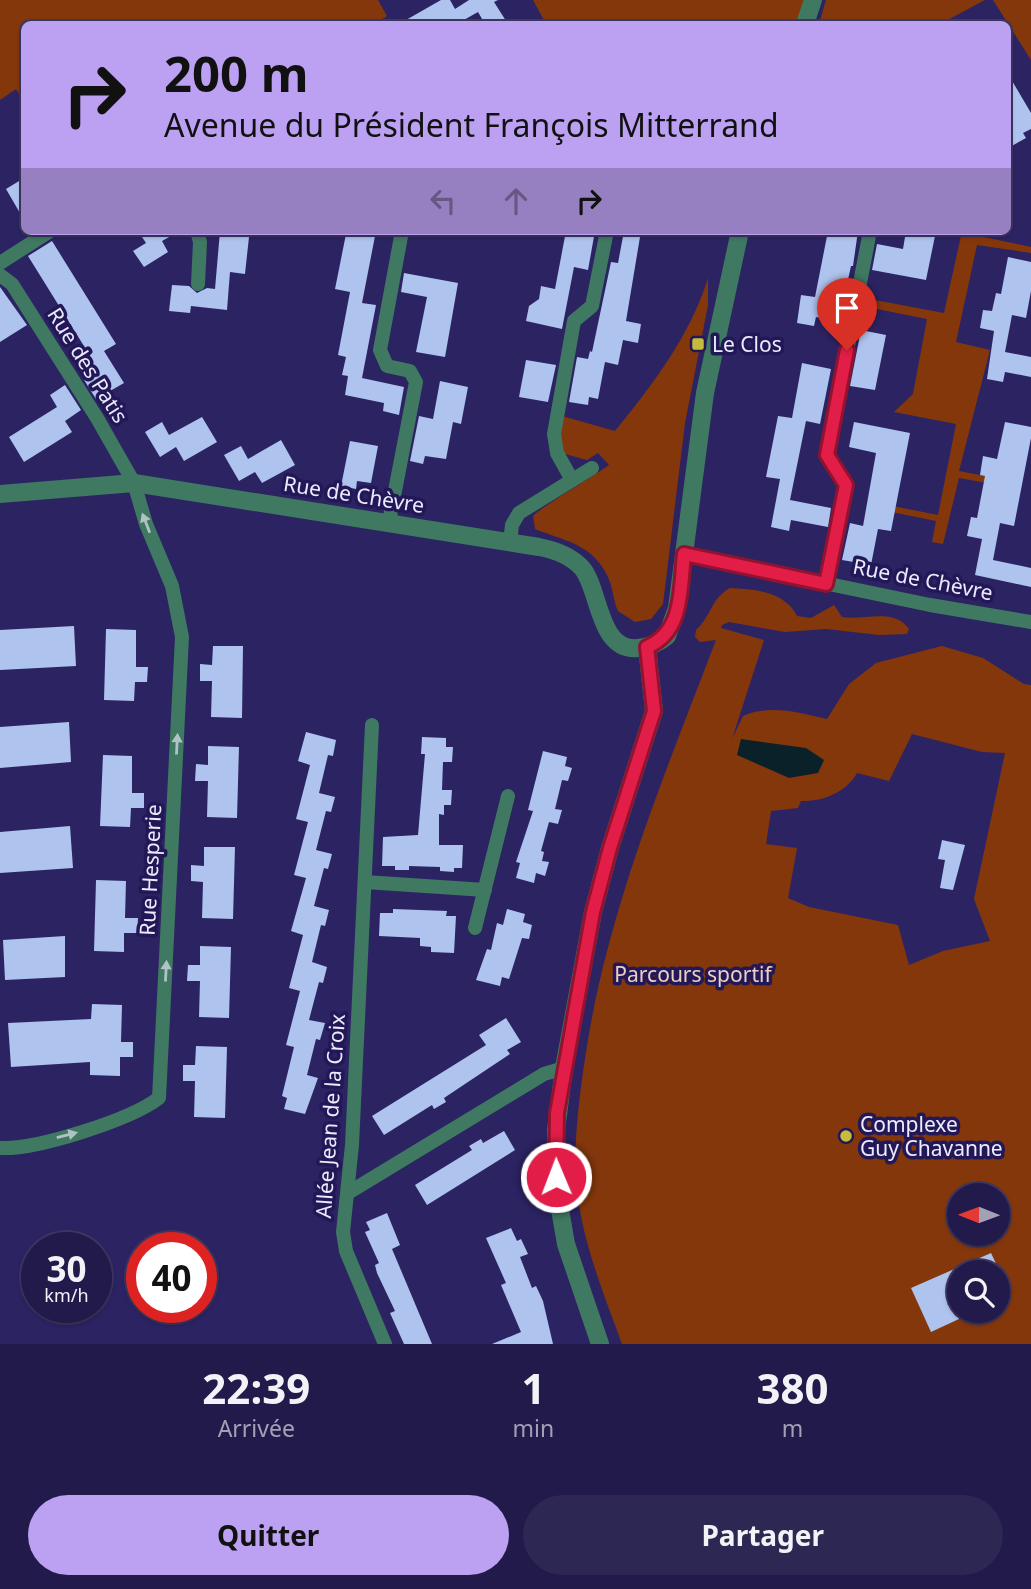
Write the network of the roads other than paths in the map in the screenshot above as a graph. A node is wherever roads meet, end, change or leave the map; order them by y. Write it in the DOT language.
graph roads {
  1 [pos="813,0"];
  2 [pos="806,21"];
  3 [pos="44,235"];
  4 [pos="198,235"];
  5 [pos="401,235"];
  6 [pos="606,235"];
  7 [pos="739,235"];
  8 [pos="869,235"];
  9 [pos="0,263"];
  10 [pos="0,275"];
  11 [pos="198,284"];
  12 [pos="592,468"];
  13 [pos="572,480"];
  14 [pos="134,483"];
  15 [pos="0,494"];
  16 [pos="389,522"];
  17 [pos="510,542"];
  18 [pos="684,554"];
  19 [pos="826,584"];
  20 [pos="1031,622"];
  21 [pos="647,647"];
  22 [pos="372,725"];
  23 [pos="508,796"];
  24 [pos="365,882"];
  25 [pos="485,890"];
  26 [pos="475,928"];
  27 [pos="564,1068"];
  28 [pos="0,1148"];
  29 [pos="348,1193"];
  30 [pos="385,1344"];
  31 [pos="600,1344"];
  1 -- 2 [label="street"];
  3 -- 9 [label="street"];
  4 -- 11 [label="street"];
  5 -- 16 [label="street"];
  6 -- 13 [label="street"];
  7 -- 18 [label="street"];
  8 -- 19 [label="street"];
  10 -- 14 [label="street, Rue des Patis"];
  12 -- 13 [label="street"];
  13 -- 17 [label="street"];
  14 -- 15 [label="street, Rue de Chèvre"];
  14 -- 16 [label="street, Rue de Chèvre"];
  28 -- 14 [label="street, Rue Hesperie, one-way"];
  16 -- 17 [label="street, Rue de Chèvre"];
  17 -- 21 [label="street, Rue de Chèvre"];
  18 -- 19 [label="street, Rue de Chèvre"];
  18 -- 21 [label="street"];
  19 -- 20 [label="street, Rue de Chèvre"];
  21 -- 27 [label="street"];
  22 -- 24 [label="street, Allée Jean de la Croix"];
  23 -- 25 [label="street"];
  24 -- 25 [label="street"];
  24 -- 29 [label="street, Allée Jean de la Croix"];
  25 -- 26 [label="street"];
  27 -- 29 [label="street"];
  27 -- 31 [label="street"];
  29 -- 30 [label="street, Allée Jean de la Croix"];
}
